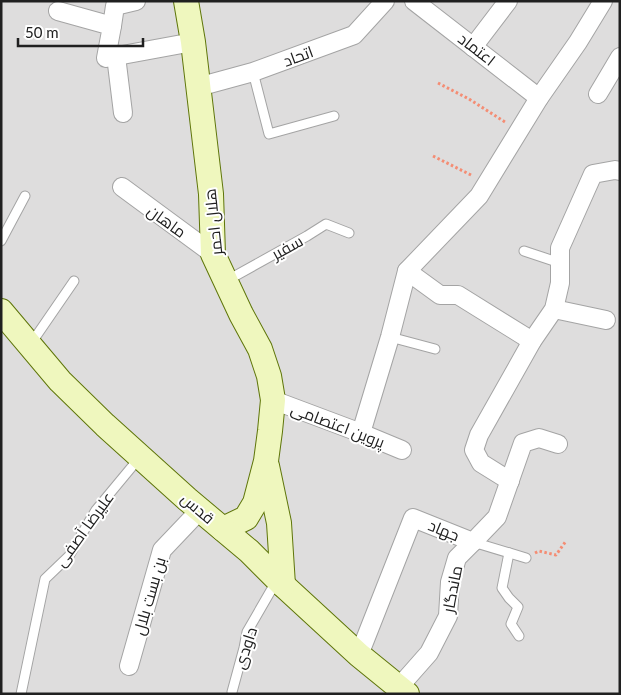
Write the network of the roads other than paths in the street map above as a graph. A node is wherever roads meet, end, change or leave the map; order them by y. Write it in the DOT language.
graph roads {
  1 [pos="136,1"];
  2 [pos="186,1"];
  3 [pos="385,1"];
  4 [pos="414,1"];
  5 [pos="508,1"];
  6 [pos="603,1"];
  7 [pos="58,11"];
  8 [pos="112,26"];
  9 [pos="193,42"];
  10 [pos="473,47"];
  11 [pos="116,56"];
  12 [pos="620,57"];
  13 [pos="253,72"];
  14 [pos="198,87"];
  15 [pos="598,94"];
  16 [pos="539,98"];
  17 [pos="123,113"];
  18 [pos="334,116"];
  19 [pos="620,172"];
  20 [pos="122,187"];
  21 [pos="25,196"];
  22 [pos="349,233"];
  23 [pos="1,240"];
  24 [pos="524,251"];
  25 [pos="213,254"];
  26 [pos="560,263"];
  27 [pos="407,271"];
  28 [pos="74,281"];
  29 [pos="226,282"];
  30 [pos="554,309"];
  31 [pos="1,310"];
  32 [pos="606,320"];
  33 [pos="390,337"];
  34 [pos="532,341"];
  35 [pos="30,346"];
  36 [pos="434,350"];
  37 [pos="273,400"];
  38 [pos="361,433"];
  39 [pos="558,444"];
  40 [pos="402,450"];
  41 [pos="140,457"];
  42 [pos="266,462"];
  43 [pos="510,481"];
  44 [pos="200,510"];
  45 [pos="223,529"];
  46 [pos="473,542"];
  47 [pos="509,553"];
  48 [pos="526,558"];
  49 [pos="280,582"];
  50 [pos="519,636"];
  51 [pos="359,655"];
  52 [pos="129,666"];
  53 [pos="403,690"];
  54 [pos="232,692"];
  55 [pos="21,694"];
  1 -- 8 [label="street"];
  2 -- 9 [label="street, هلال احمر"];
  3 -- 13 [label="street, اتحاد"];
  4 -- 10 [label="street, اعتماد"];
  5 -- 10 [label="street"];
  6 -- 16 [label="street"];
  7 -- 8 [label="street"];
  8 -- 11 [label="street"];
  9 -- 11 [label="street"];
  9 -- 14 [label="street, هلال احمر"];
  10 -- 16 [label="street, اعتماد"];
  11 -- 17 [label="street"];
  12 -- 15 [label="street"];
  13 -- 14 [label="street, اتحاد"];
  13 -- 18 [label="lane"];
  14 -- 25 [label="street, هلال احمر"];
  16 -- 27 [label="street"];
  19 -- 26 [label="street"];
  20 -- 25 [label="street, ماهان"];
  21 -- 23 [label="lane"];
  22 -- 29 [label="lane, سفیر"];
  24 -- 26 [label="lane"];
  25 -- 29 [label="street, هلال احمر"];
  26 -- 30 [label="street"];
  27 -- 33 [label="street"];
  27 -- 34 [label="street"];
  28 -- 35 [label="lane"];
  29 -- 37 [label="street, هلال احمر"];
  30 -- 32 [label="street"];
  30 -- 34 [label="street"];
  31 -- 35 [label="street, قدس"];
  33 -- 36 [label="lane"];
  33 -- 38 [label="street"];
  34 -- 43 [label="street"];
  35 -- 41 [label="street, قدس"];
  37 -- 38 [label="street, پروین اعتصامی"];
  37 -- 42 [label="street, هلال احمر"];
  38 -- 40 [label="street, پروین اعتصامی"];
  39 -- 43 [label="street, جهاد"];
  41 -- 44 [label="street, قدس"];
  41 -- 55 [label="lane, علیرضا آصفی"];
  42 -- 45 [label="street"];
  42 -- 49 [label="street"];
  43 -- 46 [label="street, جهاد"];
  44 -- 45 [label="street, قدس"];
  44 -- 52 [label="street, بن بست بلال"];
  45 -- 49 [label="street, قدس"];
  46 -- 47 [label="lane"];
  46 -- 51 [label="street, جهاد"];
  46 -- 53 [label="street, ماندگار"];
  47 -- 48 [label="lane"];
  47 -- 50 [label="lane"];
  49 -- 51 [label="street, قدس"];
  49 -- 54 [label="lane, داودی"];
  51 -- 53 [label="street, قدس"];
}
